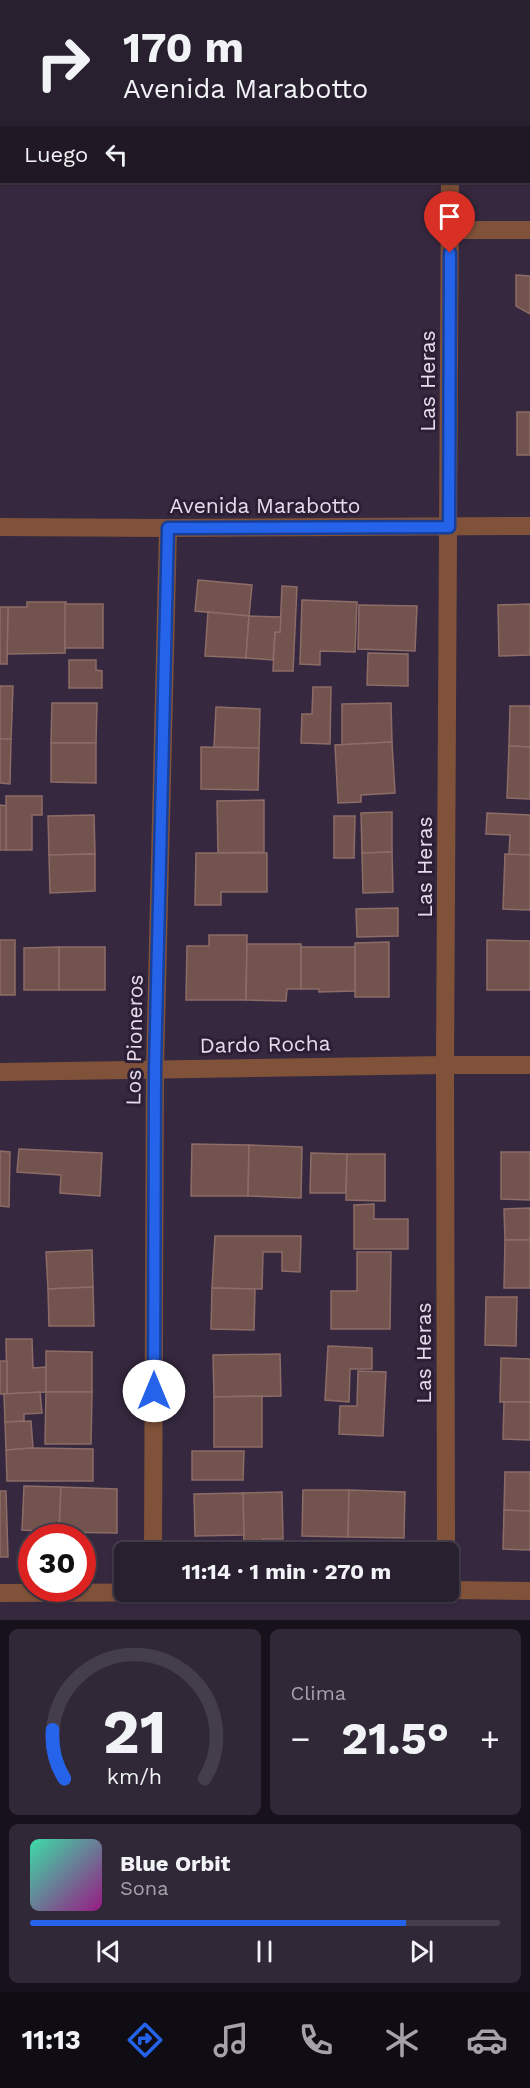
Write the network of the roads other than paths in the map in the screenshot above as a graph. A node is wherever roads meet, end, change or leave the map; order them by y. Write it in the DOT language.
graph roads {
  1 [pos="450,183"];
  2 [pos="450,230"];
  3 [pos="530,230"];
  4 [pos="530,526"];
  5 [pos="0,527"];
  6 [pos="449,527"];
  7 [pos="168,528"];
  8 [pos="445,1065"];
  9 [pos="530,1065"];
  10 [pos="155,1068"];
  11 [pos="0,1072"];
  12 [pos="153,1542"];
  13 [pos="446,1542"];
  14 [pos="459,1590"];
  15 [pos="530,1591"];
  16 [pos="114,1592"];
  17 [pos="0,1593"];
  1 -- 2 [label="street, Las Heras"];
  2 -- 3 [label="street"];
  2 -- 6 [label="street, Las Heras"];
  4 -- 6 [label="street, Avenida Marabotto"];
  5 -- 7 [label="street, Avenida Marabotto"];
  6 -- 7 [label="street, Avenida Marabotto"];
  6 -- 8 [label="street, Las Heras"];
  7 -- 10 [label="street, Los Pioneros"];
  8 -- 9 [label="street, Dardo Rocha"];
  8 -- 10 [label="street, Dardo Rocha"];
  8 -- 13 [label="street, Las Heras"];
  10 -- 11 [label="street, Dardo Rocha"];
  10 -- 12 [label="street, Los Pioneros"];
  14 -- 15 [label="street"];
  16 -- 17 [label="street"];
}
